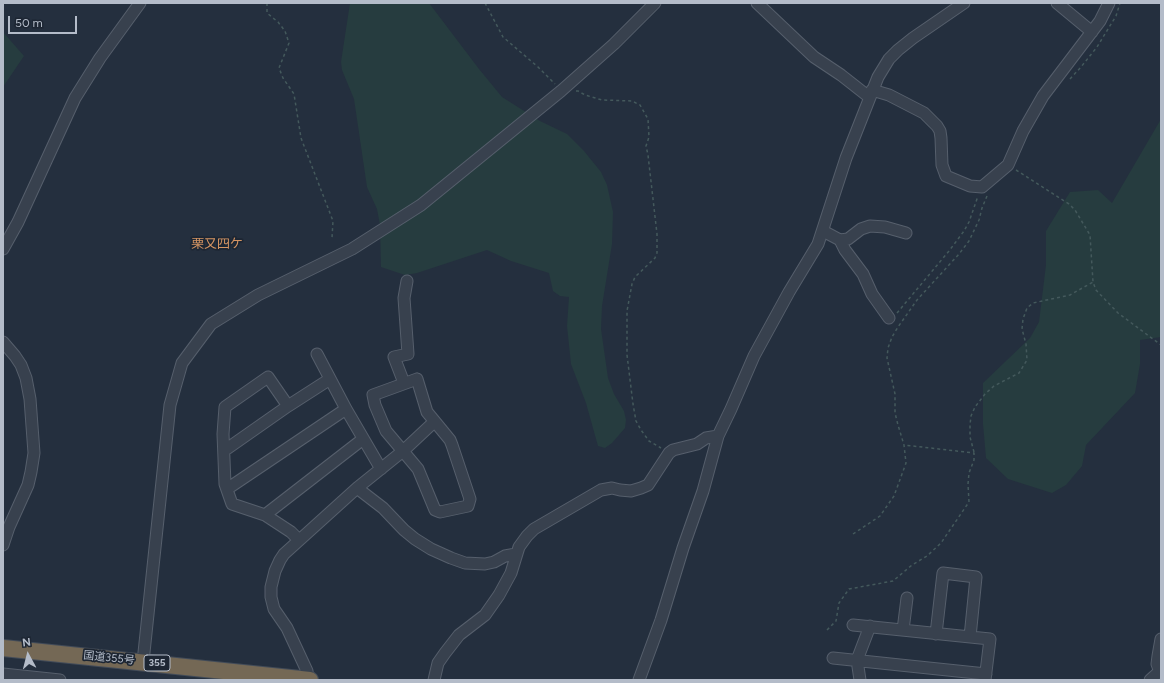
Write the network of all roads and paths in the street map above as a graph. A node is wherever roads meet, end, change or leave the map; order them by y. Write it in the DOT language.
graph roads {
  1 [pos="140,3"];
  2 [pos="267,3"];
  3 [pos="486,3"];
  4 [pos="655,3"];
  5 [pos="758,3"];
  6 [pos="964,3"];
  7 [pos="1056,3"];
  8 [pos="1109,3"];
  9 [pos="1120,3"];
  10 [pos="1092,32"];
  11 [pos="1068,80"];
  12 [pos="561,91"];
  13 [pos="871,93"];
  14 [pos="1019,164"];
  15 [pos="986,190"];
  16 [pos="823,231"];
  17 [pos="906,233"];
  18 [pos="332,238"];
  19 [pos="840,240"];
  20 [pos="3,249"];
  21 [pos="407,281"];
  22 [pos="1093,282"];
  23 [pos="889,318"];
  24 [pos="3,342"];
  25 [pos="1161,345"];
  26 [pos="317,354"];
  27 [pos="330,379"];
  28 [pos="404,384"];
  29 [pos="288,406"];
  30 [pos="346,409"];
  31 [pos="434,422"];
  32 [pos="718,436"];
  33 [pos="363,439"];
  34 [pos="904,445"];
  35 [pos="224,450"];
  36 [pos="403,450"];
  37 [pos="669,452"];
  38 [pos="974,453"];
  39 [pos="381,469"];
  40 [pos="357,488"];
  41 [pos="227,490"];
  42 [pos="265,515"];
  43 [pos="853,534"];
  44 [pos="299,540"];
  45 [pos="3,545"];
  46 [pos="516,554"];
  47 [pos="907,598"];
  48 [pos="853,625"];
  49 [pos="870,626"];
  50 [pos="827,630"];
  51 [pos="903,630"];
  52 [pos="936,634"];
  53 [pos="970,637"];
  54 [pos="1161,639"];
  55 [pos="3,648"];
  56 [pos="832,658"];
  57 [pos="857,660"];
  58 [pos="143,662"];
  59 [pos="1160,671"];
  60 [pos="3,674"];
  61 [pos="986,677"];
  62 [pos="60,680"];
  63 [pos="309,680"];
  64 [pos="434,680"];
  65 [pos="638,680"];
  66 [pos="860,680"];
  67 [pos="1150,680"];
  1 -- 20 [label="street"];
  2 -- 18 [label="path"];
  3 -- 12 [label="path"];
  4 -- 12 [label="street"];
  5 -- 13 [label="street"];
  6 -- 13 [label="street"];
  7 -- 10 [label="street"];
  8 -- 10 [label="street"];
  9 -- 11 [label="path"];
  10 -- 15 [label="street"];
  12 -- 37 [label="path"];
  12 -- 58 [label="street"];
  13 -- 15 [label="street"];
  13 -- 16 [label="street"];
  14 -- 22 [label="path"];
  15 -- 23 [label="path"];
  15 -- 34 [label="path"];
  16 -- 19 [label="street"];
  16 -- 32 [label="street"];
  17 -- 19 [label="street"];
  19 -- 23 [label="street"];
  21 -- 28 [label="street"];
  22 -- 25 [label="path"];
  22 -- 38 [label="path"];
  24 -- 45 [label="street"];
  26 -- 27 [label="street"];
  27 -- 29 [label="street"];
  27 -- 30 [label="street"];
  28 -- 31 [label="street"];
  28 -- 36 [label="street"];
  29 -- 35 [label="street"];
  29 -- 35 [label="street"];
  30 -- 33 [label="street"];
  30 -- 41 [label="street"];
  31 -- 36 [label="street"];
  31 -- 36 [label="street"];
  32 -- 37 [label="street"];
  32 -- 65 [label="street"];
  33 -- 39 [label="street"];
  33 -- 42 [label="street"];
  34 -- 38 [label="path"];
  34 -- 43 [label="path"];
  35 -- 41 [label="street"];
  36 -- 39 [label="street"];
  37 -- 46 [label="street"];
  38 -- 50 [label="path"];
  39 -- 40 [label="street"];
  40 -- 44 [label="street"];
  40 -- 46 [label="street"];
  41 -- 42 [label="street"];
  42 -- 44 [label="street"];
  44 -- 63 [label="street"];
  46 -- 64 [label="street"];
  47 -- 51 [label="street"];
  48 -- 49 [label="street"];
  49 -- 51 [label="street"];
  49 -- 57 [label="street"];
  51 -- 52 [label="street"];
  52 -- 53 [label="street"];
  52 -- 53 [label="street"];
  53 -- 61 [label="street"];
  54 -- 59 [label="street"];
  55 -- 58 [label="highway, 国道355号 / 355"];
  56 -- 57 [label="street"];
  57 -- 61 [label="street"];
  57 -- 66 [label="street"];
  58 -- 63 [label="highway, 国道355号 / 355"];
  59 -- 67 [label="street"];
  60 -- 62 [label="street"];
}
